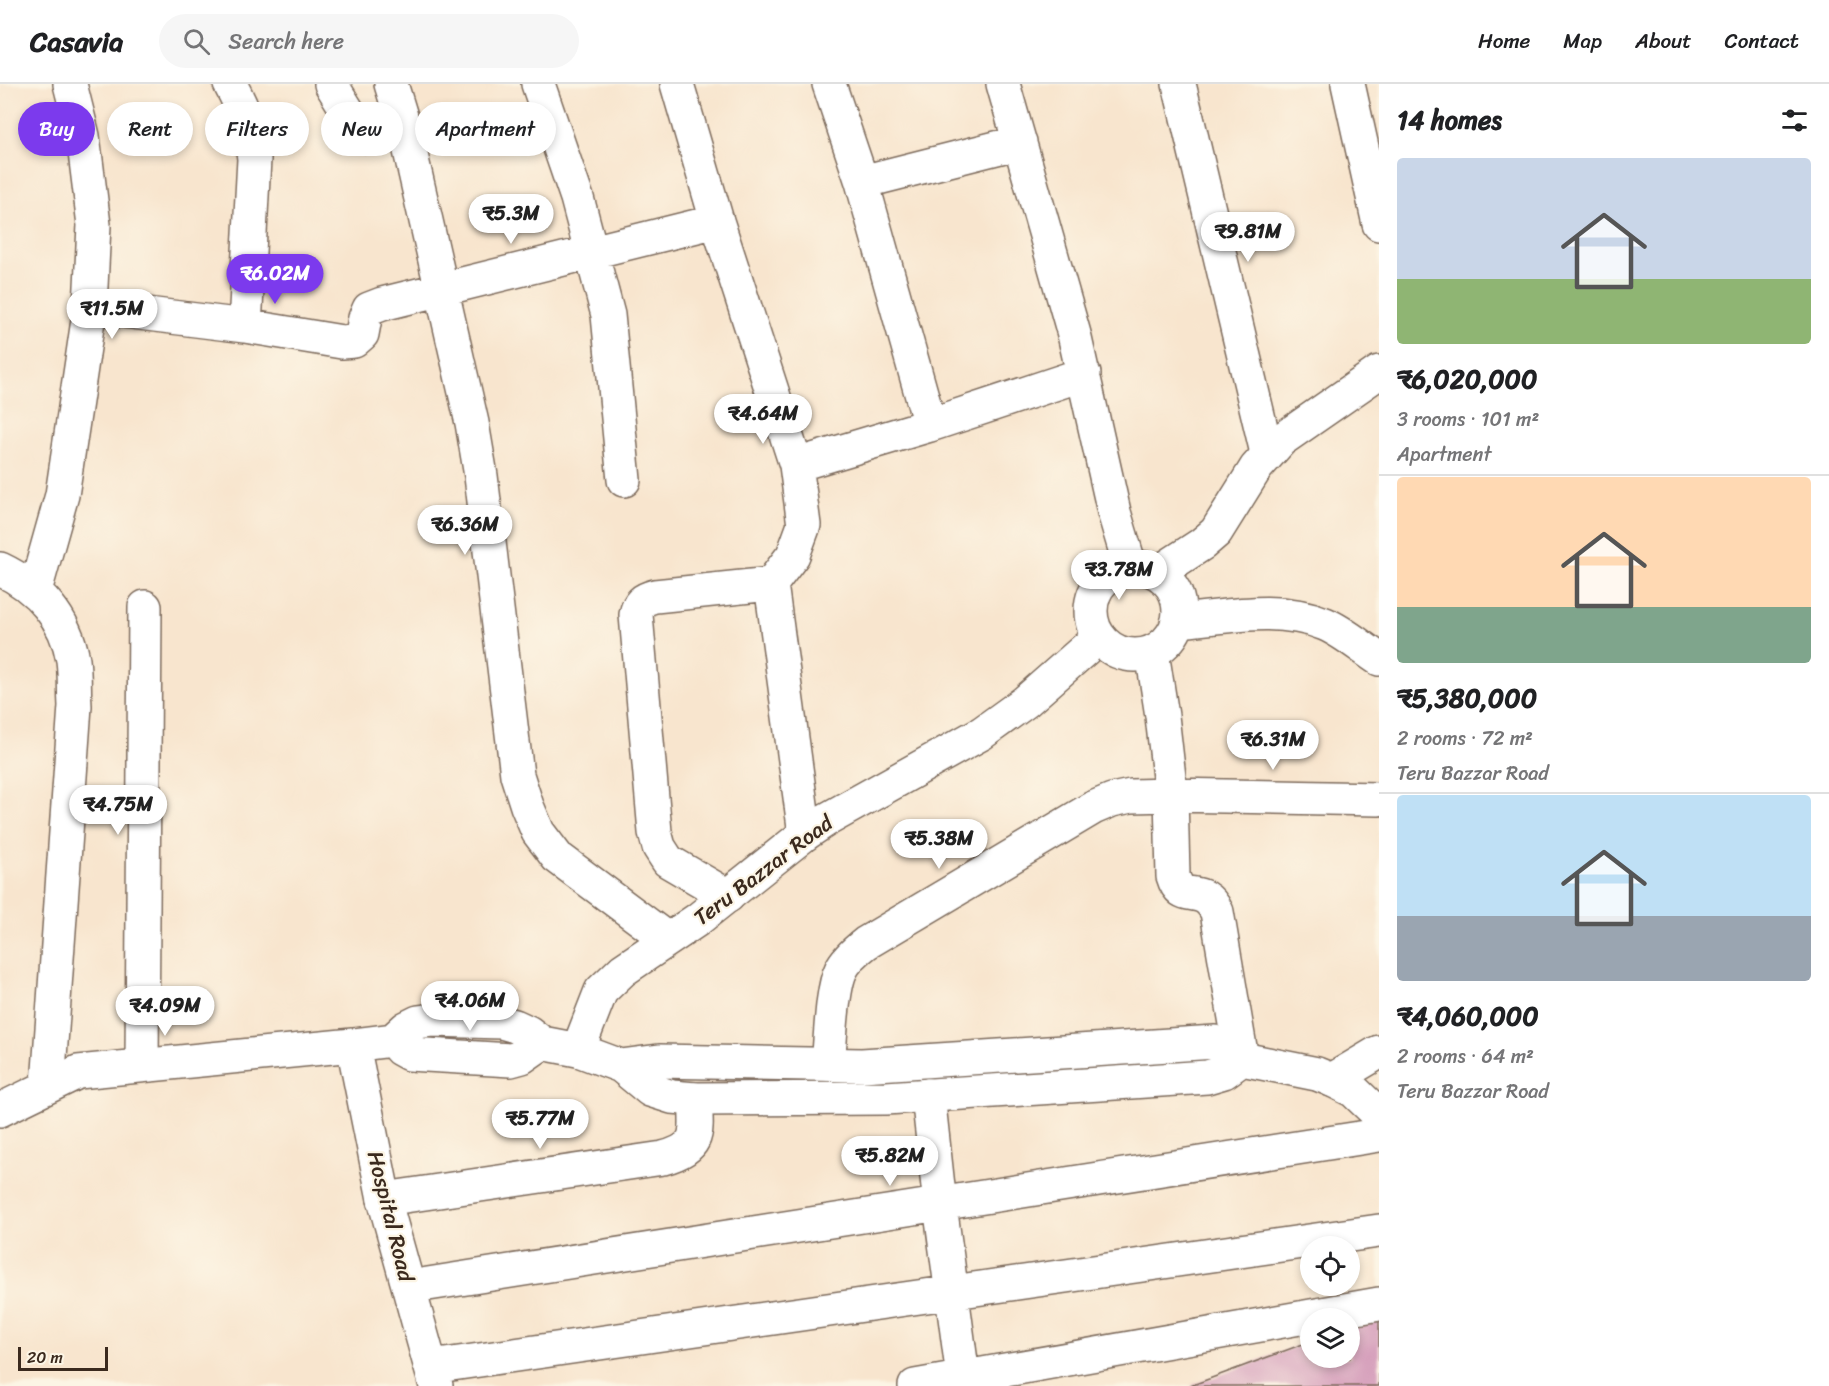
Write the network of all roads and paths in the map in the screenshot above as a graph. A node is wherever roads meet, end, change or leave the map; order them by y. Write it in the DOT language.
graph roads {
  1 [pos="70,84"];
  2 [pos="230,84"];
  3 [pos="331,84"];
  4 [pos="391,84"];
  5 [pos="538,84"];
  6 [pos="677,84"];
  7 [pos="829,84"];
  8 [pos="1003,84"];
  9 [pos="1179,84"];
  10 [pos="1348,84"];
  11 [pos="406,133"];
  12 [pos="1020,142"];
  13 [pos="862,182"];
  14 [pos="717,221"];
  15 [pos="1379,225"];
  16 [pos="591,252"];
  17 [pos="443,288"];
  18 [pos="90,307"];
  19 [pos="245,326"];
  20 [pos="1379,372"];
  21 [pos="1084,374"];
  22 [pos="930,424"];
  23 [pos="1268,453"];
  24 [pos="796,465"];
  25 [pos="624,480"];
  26 [pos="0,569"];
  27 [pos="1144,569"];
  28 [pos="771,584"];
  29 [pos="35,591"];
  30 [pos="145,607"];
  31 [pos="1179,621"];
  32 [pos="1099,637"];
  33 [pos="1152,652"];
  34 [pos="1379,659"];
  35 [pos="1171,795"];
  36 [pos="1378,805"];
  37 [pos="805,834"];
  38 [pos="728,896"];
  39 [pos="668,939"];
  40 [pos="353,1046"];
  41 [pos="578,1050"];
  42 [pos="1379,1052"];
  43 [pos="1242,1059"];
  44 [pos="828,1064"];
  45 [pos="142,1065"];
  46 [pos="621,1066"];
  47 [pos="1332,1080"];
  48 [pos="48,1086"];
  49 [pos="928,1095"];
  50 [pos="695,1099"];
  51 [pos="0,1110"];
  52 [pos="1379,1115"];
  53 [pos="1379,1136"];
  54 [pos="384,1199"];
  55 [pos="940,1205"];
  56 [pos="1379,1232"];
  57 [pos="409,1287"];
  58 [pos="951,1292"];
  59 [pos="1379,1304"];
  60 [pos="433,1377"];
  61 [pos="963,1377"];
  62 [pos="915,1386"];
  1 -- 18 [label="street"];
  2 -- 19 [label="street"];
  3 -- 11 [label="street"];
  4 -- 11 [label="street"];
  5 -- 16 [label="street"];
  6 -- 14 [label="street"];
  7 -- 13 [label="street"];
  8 -- 12 [label="street"];
  9 -- 23 [label="street"];
  10 -- 15 [label="street"];
  11 -- 17 [label="street"];
  12 -- 13 [label="street"];
  12 -- 21 [label="street"];
  13 -- 22 [label="street"];
  14 -- 16 [label="street"];
  14 -- 24 [label="street"];
  16 -- 17 [label="street"];
  16 -- 25 [label="street"];
  17 -- 19 [label="street"];
  17 -- 39 [label="street"];
  18 -- 19 [label="street"];
  18 -- 29 [label="street"];
  20 -- 23 [label="street"];
  21 -- 22 [label="street"];
  21 -- 27 [label="street"];
  22 -- 24 [label="street"];
  23 -- 27 [label="street"];
  24 -- 28 [label="street"];
  26 -- 29 [label="street"];
  27 -- 31 [label="street"];
  27 -- 32 [label="street"];
  28 -- 37 [label="street"];
  28 -- 38 [label="street"];
  29 -- 48 [label="street"];
  30 -- 45 [label="street"];
  31 -- 33 [label="street"];
  31 -- 34 [label="street"];
  32 -- 33 [label="street"];
  32 -- 37 [label="street, Teru Bazzar Road"];
  33 -- 35 [label="street"];
  35 -- 36 [label="street"];
  35 -- 43 [label="street"];
  35 -- 44 [label="street"];
  37 -- 38 [label="street, Teru Bazzar Road"];
  38 -- 39 [label="street, Teru Bazzar Road"];
  39 -- 41 [label="street, Teru Bazzar Road"];
  40 -- 41 [label="street"];
  40 -- 45 [label="street"];
  40 -- 54 [label="street, Hospital Road"];
  41 -- 46 [label="street"];
  42 -- 47 [label="street"];
  43 -- 44 [label="street"];
  43 -- 47 [label="street"];
  43 -- 49 [label="street"];
  44 -- 46 [label="street"];
  45 -- 48 [label="street"];
  46 -- 50 [label="street"];
  47 -- 52 [label="street"];
  48 -- 51 [label="street"];
  49 -- 50 [label="street"];
  49 -- 55 [label="street"];
  50 -- 54 [label="street"];
  53 -- 55 [label="street"];
  54 -- 57 [label="street, Hospital Road"];
  55 -- 57 [label="street"];
  55 -- 58 [label="street"];
  56 -- 58 [label="street"];
  57 -- 60 [label="street, Hospital Road"];
  58 -- 60 [label="street"];
  58 -- 61 [label="street"];
  59 -- 61 [label="street"];
  61 -- 62 [label="street"];
}
